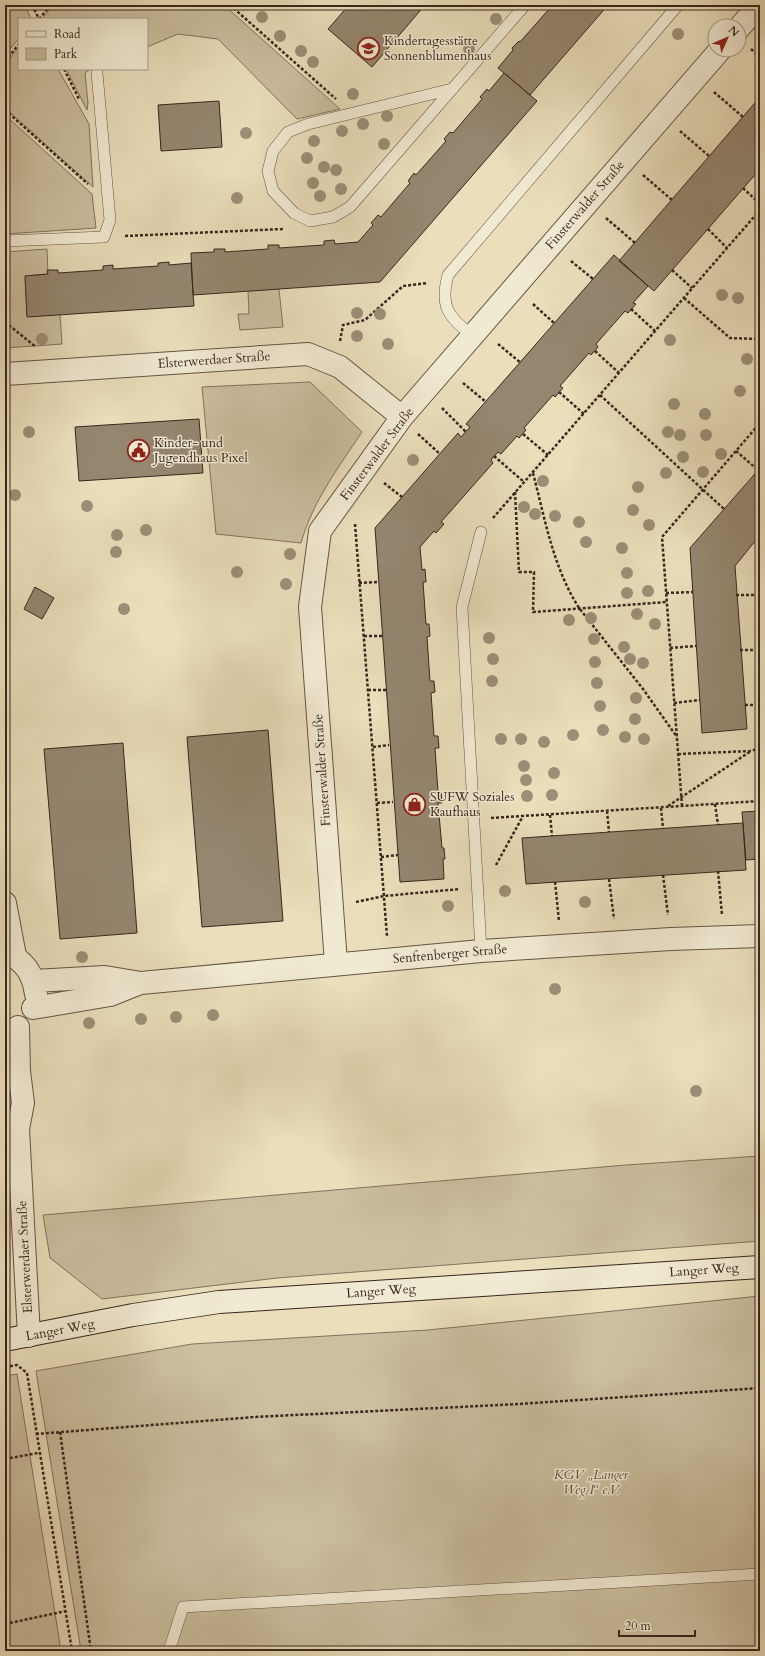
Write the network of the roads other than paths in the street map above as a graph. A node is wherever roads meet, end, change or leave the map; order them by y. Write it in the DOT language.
graph roads {
  1 [pos="525,5"];
  2 [pos="678,5"];
  3 [pos="759,5"];
  4 [pos="747,19"];
  5 [pos="713,58"];
  6 [pos="97,73"];
  7 [pos="452,89"];
  8 [pos="5,241"];
  9 [pos="472,335"];
  10 [pos="5,374"];
  11 [pos="402,417"];
  12 [pos="481,532"];
  13 [pos="5,903"];
  14 [pos="760,936"];
  15 [pos="481,951"];
  16 [pos="10,954"];
  17 [pos="336,963"];
  18 [pos="34,981"];
  19 [pos="141,983"];
  20 [pos="33,1008"];
  21 [pos="12,1031"];
  22 [pos="5,1112"];
  23 [pos="18,1129"];
  24 [pos="760,1267"];
  25 [pos="29,1336"];
  26 [pos="5,1340"];
  27 [pos="760,1574"];
  28 [pos="169,1651"];
  1 -- 7 [label="lane"];
  2 -- 9 [label="lane"];
  3 -- 4 [label="street"];
  5 -- 9 [label="street, Finsterwalder Straße"];
  6 -- 8 [label="lane"];
  7 -- 7 [label="lane"];
  9 -- 11 [label="street, Finsterwalder Straße"];
  10 -- 11 [label="street, Elsterwerdaer Straße"];
  11 -- 17 [label="street, Finsterwalder Straße"];
  12 -- 15 [label="lane"];
  13 -- 16 [label="street"];
  14 -- 15 [label="street, Senftenberger Straße"];
  15 -- 17 [label="street, Senftenberger Straße"];
  16 -- 18 [label="street"];
  17 -- 19 [label="street, Senftenberger Straße"];
  18 -- 19 [label="street, Senftenberger Straße"];
  18 -- 20 [label="street"];
  19 -- 20 [label="street, Senftenberger Straße"];
  20 -- 21 [label="street"];
  21 -- 23 [label="street, Elsterwerdaer Straße"];
  22 -- 23 [label="street"];
  23 -- 25 [label="street, Elsterwerdaer Straße"];
  24 -- 25 [label="street, Langer Weg"];
  25 -- 26 [label="street, Langer Weg"];
  27 -- 28 [label="lane"];
}
